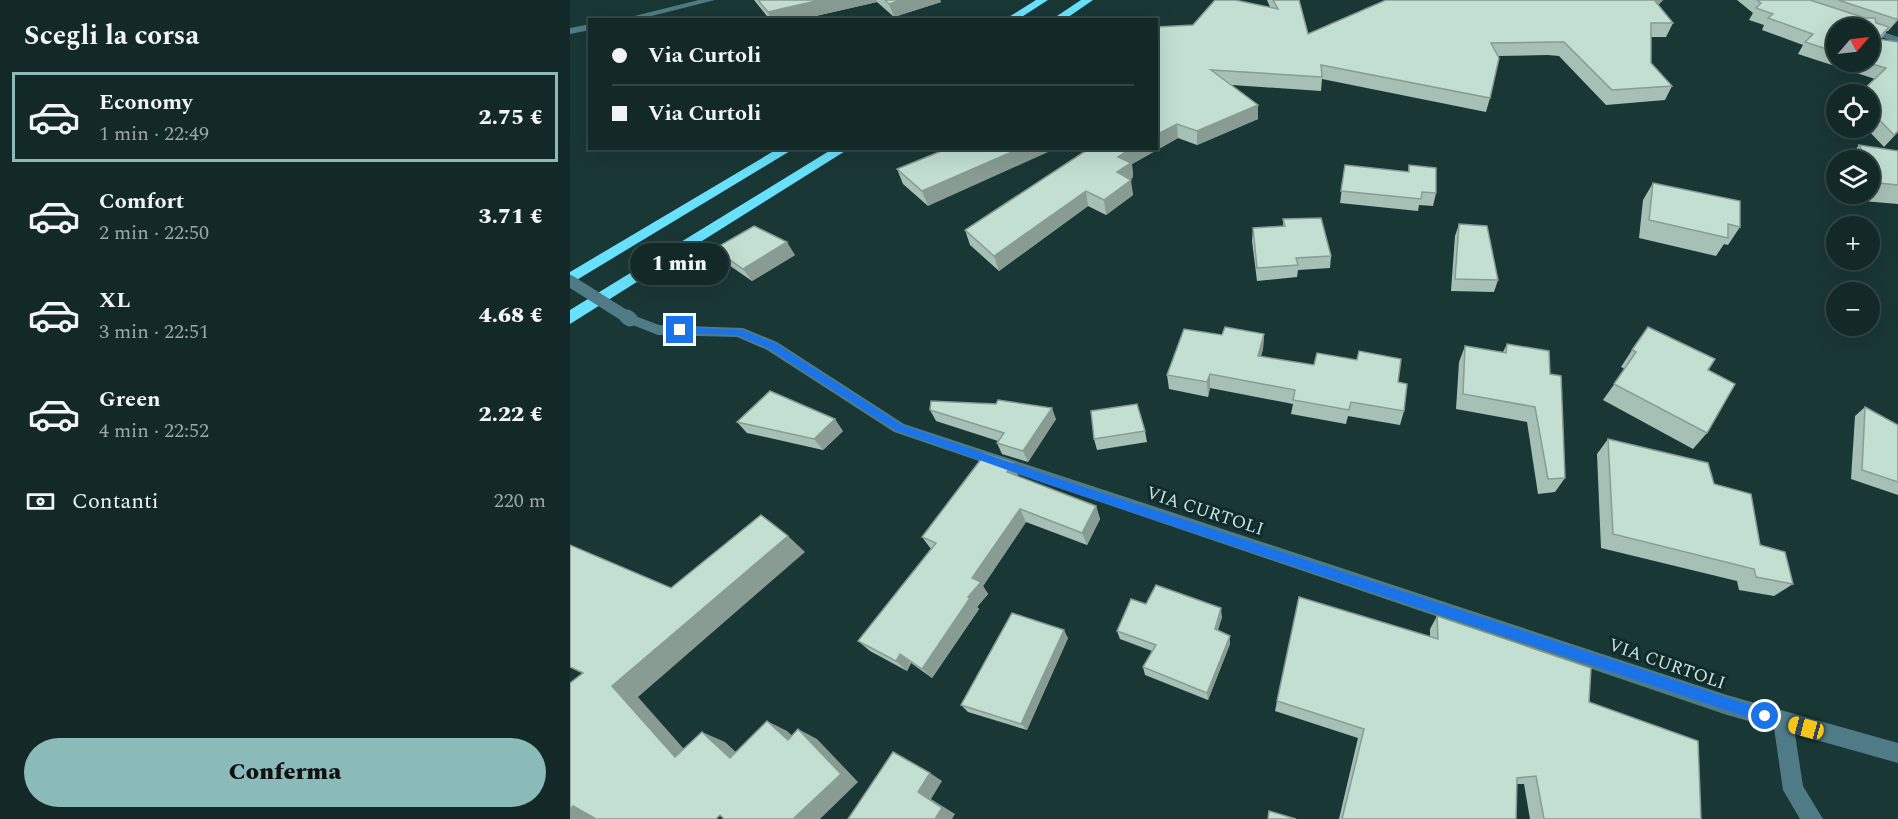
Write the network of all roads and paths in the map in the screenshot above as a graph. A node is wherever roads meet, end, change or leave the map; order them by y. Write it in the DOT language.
graph roads {
  1 [pos="711,0"];
  2 [pos="1043,0"];
  3 [pos="1088,0"];
  4 [pos="631,18"];
  5 [pos="1012,18"];
  6 [pos="1059,18"];
  7 [pos="588,27"];
  8 [pos="570,31"];
  9 [pos="1880,34"];
  10 [pos="1898,40"];
  11 [pos="786,150"];
  12 [pos="841,150"];
  13 [pos="570,280"];
  14 [pos="570,318"];
  15 [pos="1783,722"];
  16 [pos="1898,753"];
  17 [pos="1812,819"];
  1 -- 4 [label="street"];
  2 -- 5 [label="highway"];
  3 -- 6 [label="highway"];
  7 -- 8 [label="street"];
  9 -- 10 [label="street"];
  11 -- 13 [label="highway"];
  12 -- 14 [label="highway"];
  13 -- 15 [label="street, VIA CURTOLI, bridge"];
  15 -- 16 [label="street, VIA CURTOLI"];
  15 -- 17 [label="street"];
}
